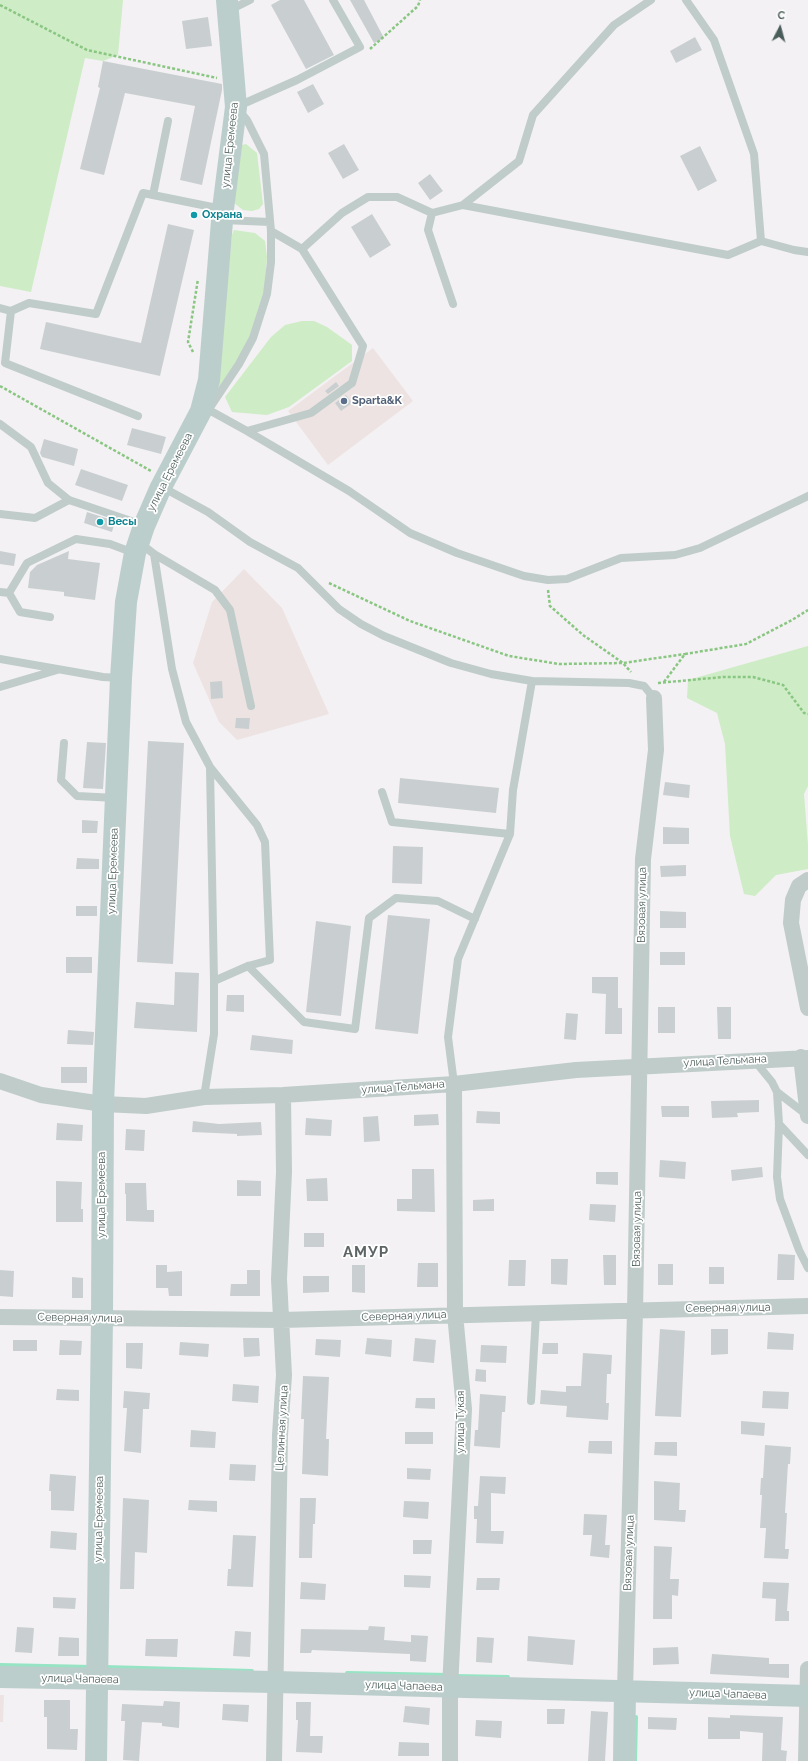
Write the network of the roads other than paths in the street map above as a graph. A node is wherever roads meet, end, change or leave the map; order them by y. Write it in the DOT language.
graph roads {
  1 [pos="250,0"];
  2 [pos="333,0"];
  3 [pos="651,0"];
  4 [pos="686,0"];
  5 [pos="228,6"];
  6 [pos="236,107"];
  7 [pos="168,121"];
  8 [pos="152,195"];
  9 [pos="463,205"];
  10 [pos="432,213"];
  11 [pos="223,215"];
  12 [pos="270,222"];
  13 [pos="271,231"];
  14 [pos="761,241"];
  15 [pos="302,249"];
  16 [pos="808,252"];
  17 [pos="453,304"];
  18 [pos="0,308"];
  19 [pos="11,311"];
  20 [pos="205,411"];
  21 [pos="138,416"];
  22 [pos="0,424"];
  23 [pos="246,431"];
  24 [pos="156,479"];
  25 [pos="808,496"];
  26 [pos="69,500"];
  27 [pos="0,514"];
  28 [pos="143,544"];
  29 [pos="0,592"];
  30 [pos="9,593"];
  31 [pos="50,617"];
  32 [pos="0,658"];
  33 [pos="59,669"];
  34 [pos="121,678"];
  35 [pos="532,681"];
  36 [pos="0,688"];
  37 [pos="649,692"];
  38 [pos="250,706"];
  39 [pos="64,743"];
  40 [pos="210,767"];
  41 [pos="382,792"];
  42 [pos="116,798"];
  43 [pos="510,834"];
  44 [pos="808,880"];
  45 [pos="475,919"];
  46 [pos="248,966"];
  47 [pos="214,981"];
  48 [pos="808,1008"];
  49 [pos="804,1058"];
  50 [pos="753,1060"];
  51 [pos="639,1066"];
  52 [pos="0,1081"];
  53 [pos="454,1084"];
  54 [pos="777,1092"];
  55 [pos="283,1095"];
  56 [pos="204,1097"];
  57 [pos="103,1104"];
  58 [pos="808,1116"];
  59 [pos="779,1124"];
  60 [pos="808,1155"];
  61 [pos="808,1268"];
  62 [pos="808,1306"];
  63 [pos="635,1311"];
  64 [pos="455,1314"];
  65 [pos="536,1314"];
  66 [pos="0,1317"];
  67 [pos="102,1318"];
  68 [pos="281,1320"];
  69 [pos="531,1401"];
  70 [pos="808,1669"];
  71 [pos="0,1677"];
  72 [pos="96,1679"];
  73 [pos="275,1682"];
  74 [pos="450,1688"];
  75 [pos="625,1691"];
  76 [pos="808,1696"];
  77 [pos="96,1761"];
  78 [pos="274,1761"];
  79 [pos="450,1761"];
  80 [pos="624,1761"];
  81 [pos="806,1761"];
  1 -- 5 [label="lane"];
  2 -- 6 [label="lane"];
  3 -- 9 [label="lane"];
  4 -- 14 [label="lane"];
  5 -- 6 [label="street, улица Еремеева"];
  6 -- 11 [label="street, улица Еремеева"];
  6 -- 12 [label="lane"];
  7 -- 8 [label="lane"];
  8 -- 11 [label="lane"];
  8 -- 19 [label="lane"];
  9 -- 10 [label="lane"];
  9 -- 14 [label="lane"];
  10 -- 15 [label="lane"];
  10 -- 17 [label="lane"];
  11 -- 12 [label="lane"];
  11 -- 20 [label="street, улица Еремеева"];
  12 -- 13 [label="lane"];
  13 -- 15 [label="lane"];
  13 -- 20 [label="lane"];
  14 -- 16 [label="lane"];
  15 -- 23 [label="lane"];
  18 -- 19 [label="lane"];
  19 -- 21 [label="lane"];
  20 -- 23 [label="lane"];
  20 -- 24 [label="street, улица Еремеева"];
  22 -- 26 [label="lane"];
  23 -- 25 [label="lane"];
  24 -- 28 [label="street, улица Еремеева"];
  24 -- 35 [label="lane"];
  26 -- 27 [label="lane"];
  26 -- 28 [label="lane"];
  28 -- 30 [label="lane"];
  28 -- 34 [label="street, улица Еремеева"];
  28 -- 38 [label="lane"];
  28 -- 40 [label="lane"];
  29 -- 30 [label="lane"];
  30 -- 31 [label="lane"];
  32 -- 33 [label="lane"];
  33 -- 34 [label="lane"];
  33 -- 36 [label="lane"];
  34 -- 42 [label="street, улица Еремеева"];
  35 -- 37 [label="lane"];
  35 -- 43 [label="lane"];
  37 -- 51 [label="street, Вязовая улица"];
  39 -- 42 [label="lane"];
  40 -- 46 [label="lane"];
  40 -- 47 [label="lane"];
  41 -- 43 [label="lane"];
  42 -- 57 [label="street, улица Еремеева"];
  43 -- 45 [label="lane"];
  44 -- 48 [label="street"];
  45 -- 46 [label="lane"];
  45 -- 53 [label="lane"];
  46 -- 47 [label="lane"];
  47 -- 56 [label="lane"];
  49 -- 50 [label="street, улица Тельмана"];
  49 -- 58 [label="street"];
  50 -- 51 [label="street, улица Тельмана"];
  50 -- 54 [label="lane"];
  51 -- 53 [label="street, улица Тельмана"];
  51 -- 63 [label="street, Вязовая улица"];
  52 -- 57 [label="street, улица Тельмана"];
  53 -- 55 [label="street, улица Тельмана"];
  53 -- 64 [label="street, улица Тукая"];
  54 -- 58 [label="lane"];
  54 -- 59 [label="lane"];
  55 -- 56 [label="street, улица Тельмана"];
  55 -- 68 [label="street, Целинная улица"];
  56 -- 57 [label="street, улица Тельмана"];
  57 -- 67 [label="street, улица Еремеева"];
  59 -- 60 [label="lane"];
  59 -- 61 [label="lane"];
  62 -- 63 [label="street, Северная улица"];
  63 -- 65 [label="street, Северная улица"];
  63 -- 75 [label="street, Вязовая улица"];
  64 -- 65 [label="street, Северная улица"];
  64 -- 68 [label="street, Северная улица"];
  64 -- 74 [label="street, улица Тукая"];
  65 -- 69 [label="lane"];
  66 -- 67 [label="street, Северная улица"];
  67 -- 68 [label="street, Северная улица"];
  67 -- 72 [label="street, улица Еремеева"];
  68 -- 73 [label="street, Целинная улица"];
  70 -- 76 [label="street"];
  71 -- 72 [label="street, улица Чапаева"];
  72 -- 73 [label="street, улица Чапаева"];
  72 -- 77 [label="street, улица Еремеева"];
  73 -- 74 [label="street, улица Чапаева"];
  73 -- 78 [label="street, Целинная улица"];
  74 -- 75 [label="street, улица Чапаева"];
  74 -- 79 [label="street, улица Тукая"];
  75 -- 76 [label="street, улица Чапаева"];
  75 -- 80 [label="street, Вязовая улица"];
  76 -- 81 [label="street"];
}
